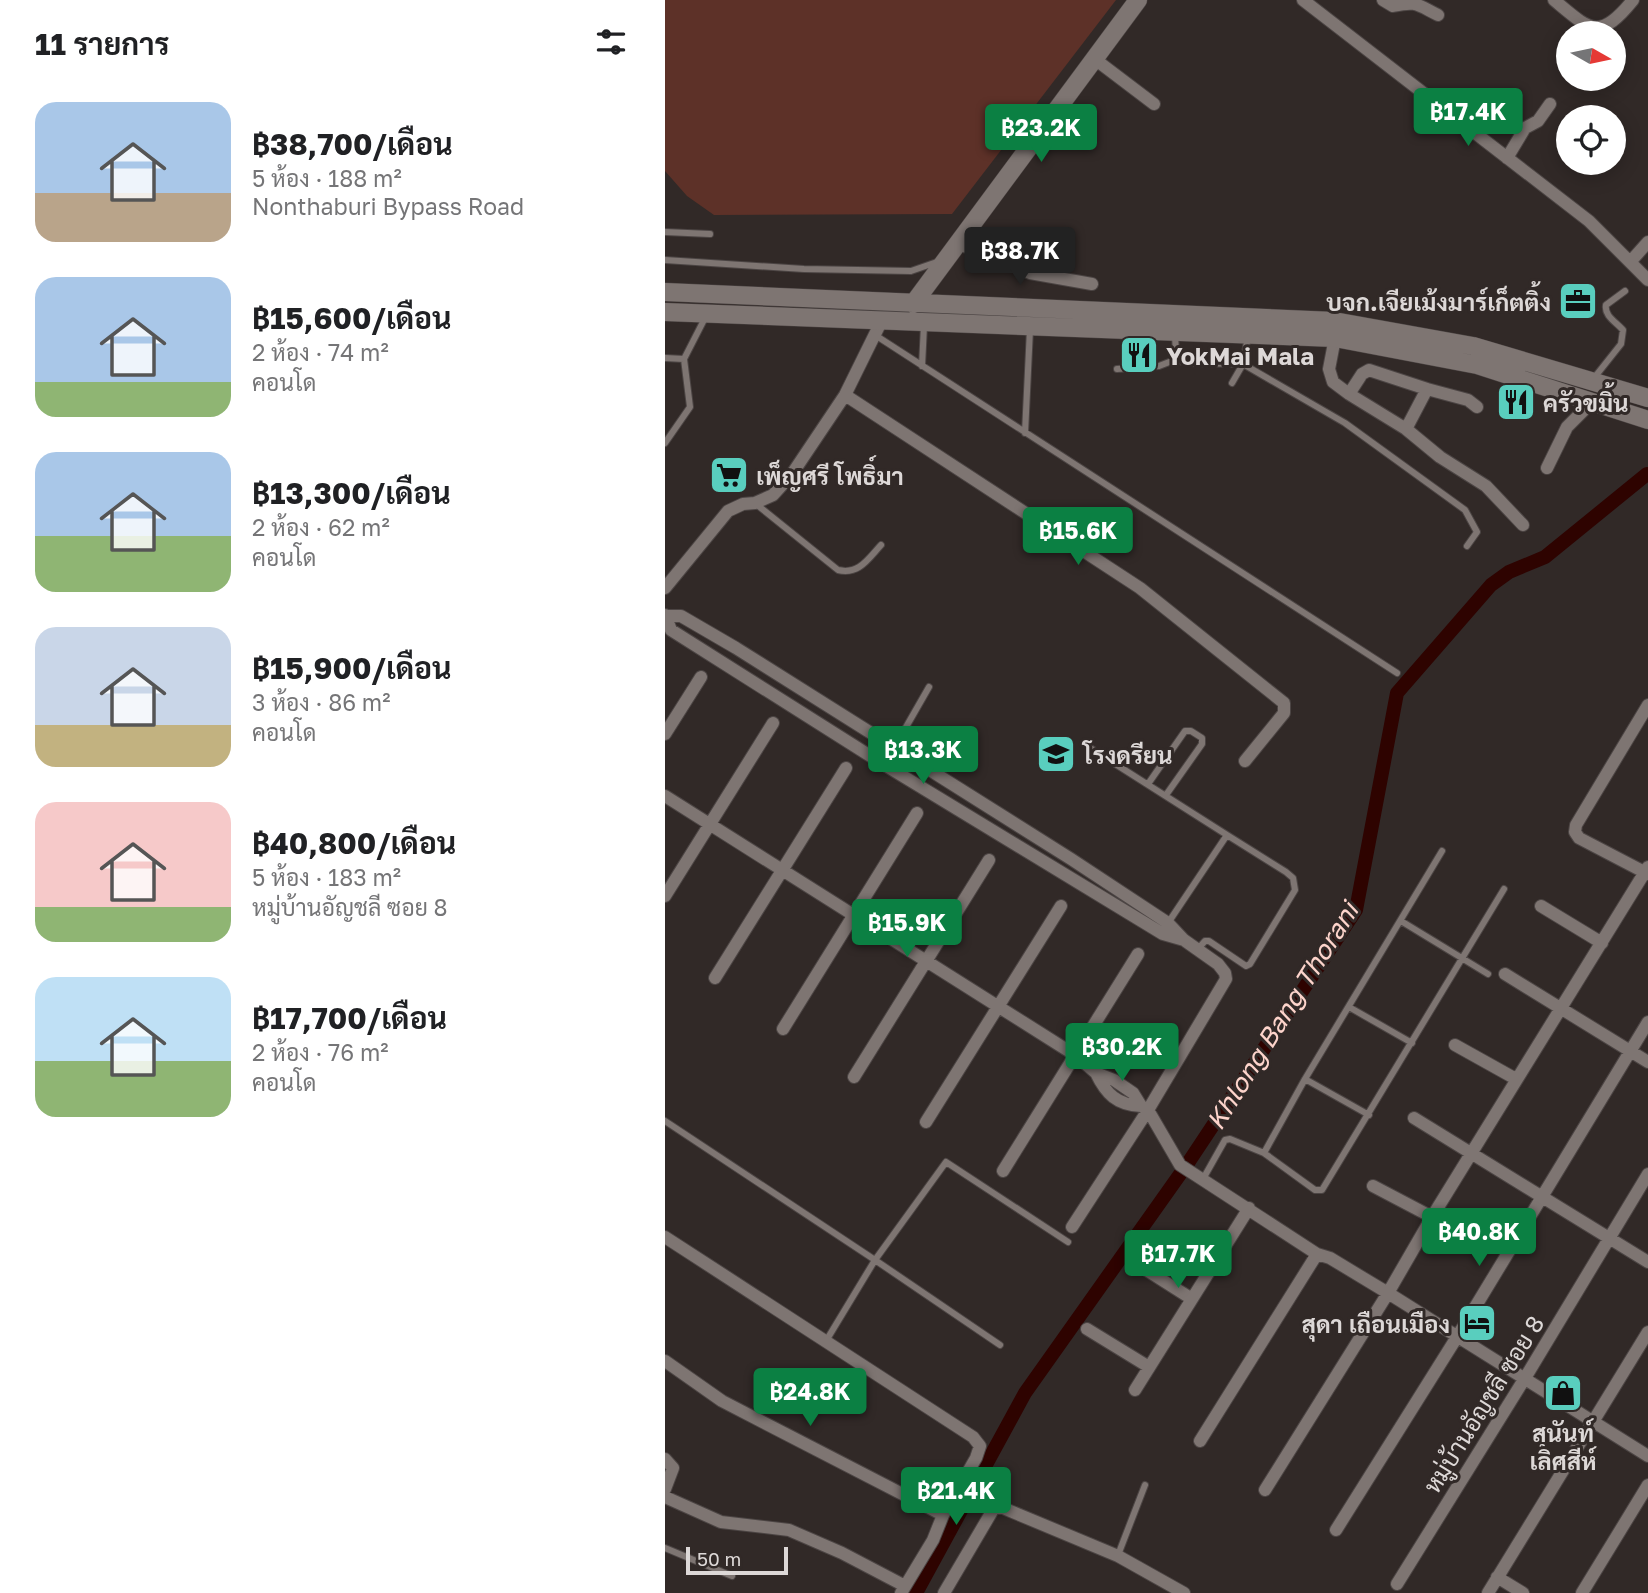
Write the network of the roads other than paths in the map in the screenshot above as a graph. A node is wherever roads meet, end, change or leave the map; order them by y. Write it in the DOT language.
graph roads {
  1 [pos="1138,0"];
  2 [pos="1303,0"];
  3 [pos="1383,0"];
  4 [pos="1553,0"];
  5 [pos="1633,0"];
  6 [pos="1438,15"];
  7 [pos="1095,60"];
  8 [pos="1154,104"];
  9 [pos="1550,104"];
  10 [pos="1507,158"];
  11 [pos="665,232"];
  12 [pos="710,234"];
  13 [pos="1648,242"];
  14 [pos="954,251"];
  15 [pos="665,260"];
  16 [pos="1631,261"];
  17 [pos="1648,280"];
  18 [pos="1093,285"];
  19 [pos="1625,291"];
  20 [pos="665,292"];
  21 [pos="913,304"];
  22 [pos="665,312"];
  23 [pos="707,314"];
  24 [pos="924,323"];
  25 [pos="1030,327"];
  26 [pos="878,329"];
  27 [pos="1175,331"];
  28 [pos="1248,334"];
  29 [pos="1335,338"];
  30 [pos="665,358"];
  31 [pos="684,359"];
  32 [pos="1177,359"];
  33 [pos="1243,364"];
  34 [pos="922,366"];
  35 [pos="1117,369"];
  36 [pos="1592,381"];
  37 [pos="1232,383"];
  38 [pos="1427,389"];
  39 [pos="1349,394"];
  40 [pos="845,395"];
  41 [pos="1648,398"];
  42 [pos="1593,401"];
  43 [pos="1477,407"];
  44 [pos="1648,420"];
  45 [pos="1406,429"];
  46 [pos="1025,433"];
  47 [pos="665,443"];
  48 [pos="1547,468"];
  49 [pos="755,503"];
  50 [pos="1523,525"];
  51 [pos="881,545"];
  52 [pos="1467,547"];
  53 [pos="665,588"];
  54 [pos="666,615"];
  55 [pos="1397,673"];
  56 [pos="701,677"];
  57 [pos="929,687"];
  58 [pos="1648,705"];
  59 [pos="773,723"];
  60 [pos="665,734"];
  61 [pos="1087,746"];
  62 [pos="894,748"];
  63 [pos="1245,761"];
  64 [pos="883,764"];
  65 [pos="846,768"];
  66 [pos="1148,784"];
  67 [pos="1166,795"];
  68 [pos="665,796"];
  69 [pos="917,813"];
  70 [pos="709,825"];
  71 [pos="1227,835"];
  72 [pos="1051,846"];
  73 [pos="1442,851"];
  74 [pos="989,860"];
  75 [pos="1040,860"];
  76 [pos="782,870"];
  77 [pos="1647,871"];
  78 [pos="1504,889"];
  79 [pos="665,896"];
  80 [pos="1061,906"];
  81 [pos="1541,906"];
  82 [pos="853,915"];
  83 [pos="1401,921"];
  84 [pos="1168,923"];
  85 [pos="1184,940"];
  86 [pos="1602,943"];
  87 [pos="1197,950"];
  88 [pos="1138,954"];
  89 [pos="1462,958"];
  90 [pos="926,961"];
  91 [pos="1488,974"];
  92 [pos="1505,974"];
  93 [pos="715,978"];
  94 [pos="1349,1007"];
  95 [pos="1561,1007"];
  96 [pos="997,1008"];
  97 [pos="1648,1022"];
  98 [pos="783,1030"];
  99 [pos="1412,1043"];
  100 [pos="1455,1045"];
  101 [pos="1630,1051"];
  102 [pos="1075,1055"];
  103 [pos="1648,1062"];
  104 [pos="854,1077"];
  105 [pos="1305,1079"];
  106 [pos="1516,1079"];
  107 [pos="1144,1108"];
  108 [pos="1369,1115"];
  109 [pos="1414,1118"];
  110 [pos="665,1121"];
  111 [pos="926,1122"];
  112 [pos="1264,1153"];
  113 [pos="1473,1153"];
  114 [pos="1003,1171"];
  115 [pos="1648,1174"];
  116 [pos="1197,1177"];
  117 [pos="1373,1186"];
  118 [pos="1541,1196"];
  119 [pos="1249,1208"];
  120 [pos="1432,1217"];
  121 [pos="1072,1227"];
  122 [pos="665,1237"];
  123 [pos="1609,1238"];
  124 [pos="1067,1242"];
  125 [pos="1317,1254"];
  126 [pos="875,1260"];
  127 [pos="1648,1262"];
  128 [pos="1137,1264"];
  129 [pos="1388,1293"];
  130 [pos="1192,1299"];
  131 [pos="1087,1329"];
  132 [pos="1648,1332"];
  133 [pos="1457,1336"];
  134 [pos="826,1341"];
  135 [pos="1000,1345"];
  136 [pos="665,1361"];
  137 [pos="1149,1367"];
  138 [pos="1525,1378"];
  139 [pos="1135,1390"];
  140 [pos="1594,1422"];
  141 [pos="1200,1441"];
  142 [pos="1648,1456"];
  143 [pos="665,1460"];
  144 [pos="1145,1485"];
  145 [pos="1648,1485"];
  146 [pos="665,1489"];
  147 [pos="1265,1490"];
  148 [pos="665,1497"];
  149 [pos="943,1515"];
  150 [pos="1336,1530"];
  151 [pos="665,1548"];
  152 [pos="1118,1556"];
  153 [pos="731,1576"];
  154 [pos="1497,1577"];
  155 [pos="1397,1584"];
  156 [pos="903,1590"];
  157 [pos="944,1593"];
  158 [pos="1184,1593"];
  159 [pos="1487,1593"];
  160 [pos="1523,1593"];
  161 [pos="1582,1593"];
  1 -- 7 [label="main road"];
  2 -- 10 [label="street"];
  3 -- 6 [label="street"];
  4 -- 5 [label="street"];
  7 -- 8 [label="street"];
  7 -- 14 [label="main road"];
  9 -- 10 [label="street"];
  10 -- 16 [label="street"];
  11 -- 12 [label="lane"];
  13 -- 16 [label="street"];
  14 -- 15 [label="lane"];
  14 -- 18 [label="street"];
  14 -- 21 [label="main road"];
  16 -- 17 [label="street"];
  19 -- 36 [label="lane"];
  20 -- 21 [label="main road"];
  21 -- 36 [label="main road"];
  22 -- 23 [label="main road"];
  23 -- 26 [label="main road"];
  23 -- 31 [label="lane"];
  24 -- 25 [label="main road"];
  24 -- 26 [label="main road"];
  24 -- 34 [label="lane"];
  25 -- 27 [label="main road"];
  25 -- 46 [label="lane"];
  26 -- 34 [label="lane"];
  26 -- 40 [label="street"];
  27 -- 28 [label="main road"];
  27 -- 32 [label="lane"];
  28 -- 29 [label="main road"];
  28 -- 33 [label="lane"];
  29 -- 39 [label="street"];
  29 -- 42 [label="main road"];
  30 -- 31 [label="lane"];
  31 -- 47 [label="lane"];
  32 -- 33 [label="lane"];
  32 -- 35 [label="lane"];
  33 -- 37 [label="lane"];
  33 -- 52 [label="lane"];
  34 -- 46 [label="lane"];
  36 -- 41 [label="main road"];
  38 -- 39 [label="street"];
  38 -- 43 [label="street"];
  38 -- 45 [label="street"];
  39 -- 45 [label="street"];
  40 -- 49 [label="street"];
  40 -- 63 [label="street"];
  42 -- 44 [label="main road"];
  42 -- 48 [label="street"];
  45 -- 50 [label="street"];
  46 -- 55 [label="lane"];
  49 -- 51 [label="lane"];
  49 -- 53 [label="street"];
  54 -- 62 [label="street"];
  54 -- 64 [label="street"];
  56 -- 60 [label="street"];
  57 -- 62 [label="lane"];
  58 -- 77 [label="street"];
  59 -- 70 [label="street"];
  61 -- 66 [label="lane"];
  62 -- 64 [label="street"];
  62 -- 72 [label="street"];
  64 -- 75 [label="street"];
  65 -- 76 [label="street"];
  66 -- 67 [label="lane"];
  66 -- 67 [label="lane"];
  67 -- 71 [label="lane"];
  68 -- 70 [label="street"];
  69 -- 82 [label="street"];
  70 -- 76 [label="street"];
  70 -- 79 [label="street"];
  71 -- 84 [label="lane"];
  71 -- 87 [label="lane"];
  72 -- 75 [label="street"];
  72 -- 84 [label="street"];
  73 -- 83 [label="lane"];
  74 -- 90 [label="street"];
  75 -- 85 [label="street"];
  76 -- 82 [label="street"];
  76 -- 93 [label="street"];
  77 -- 86 [label="street"];
  78 -- 89 [label="lane"];
  80 -- 96 [label="street"];
  81 -- 86 [label="street"];
  82 -- 90 [label="street"];
  82 -- 98 [label="street"];
  83 -- 89 [label="lane"];
  83 -- 94 [label="lane"];
  84 -- 85 [label="street"];
  85 -- 87 [label="street"];
  86 -- 95 [label="street"];
  87 -- 107 [label="street"];
  88 -- 102 [label="street"];
  89 -- 91 [label="lane"];
  89 -- 99 [label="lane"];
  90 -- 96 [label="street"];
  90 -- 104 [label="street"];
  92 -- 95 [label="street"];
  94 -- 99 [label="lane"];
  94 -- 105 [label="lane"];
  95 -- 101 [label="street"];
  95 -- 106 [label="street"];
  96 -- 102 [label="street"];
  96 -- 111 [label="street"];
  97 -- 101 [label="street"];
  99 -- 108 [label="lane"];
  100 -- 106 [label="street"];
  101 -- 103 [label="street"];
  101 -- 118 [label="street"];
  102 -- 107 [label="street"];
  102 -- 114 [label="street"];
  105 -- 108 [label="lane"];
  105 -- 112 [label="lane"];
  106 -- 113 [label="street"];
  107 -- 116 [label="street"];
  107 -- 121 [label="street"];
  108 -- 112 [label="lane"];
  109 -- 113 [label="street"];
  110 -- 126 [label="lane"];
  112 -- 116 [label="lane"];
  113 -- 118 [label="street"];
  113 -- 120 [label="street"];
  115 -- 123 [label="street, หมู่บ้านอัญชลี ซอย 8"];
  116 -- 119 [label="street"];
  117 -- 120 [label="street"];
  118 -- 123 [label="street"];
  118 -- 133 [label="street"];
  119 -- 125 [label="street"];
  119 -- 130 [label="street"];
  120 -- 129 [label="street"];
  122 -- 134 [label="street"];
  123 -- 127 [label="street"];
  123 -- 138 [label="street, หมู่บ้านอัญชลี ซอย 8"];
  124 -- 126 [label="lane"];
  125 -- 129 [label="street"];
  125 -- 141 [label="street"];
  126 -- 134 [label="lane"];
  126 -- 135 [label="lane"];
  128 -- 130 [label="street"];
  129 -- 133 [label="street"];
  129 -- 147 [label="street"];
  130 -- 137 [label="street"];
  131 -- 137 [label="street"];
  132 -- 140 [label="street"];
  133 -- 138 [label="street"];
  133 -- 150 [label="street"];
  134 -- 149 [label="street"];
  136 -- 149 [label="street"];
  137 -- 139 [label="street"];
  138 -- 140 [label="street"];
  138 -- 155 [label="street, หมู่บ้านอัญชลี ซอย 8"];
  140 -- 142 [label="street"];
  140 -- 154 [label="street"];
  143 -- 146 [label="street"];
  144 -- 152 [label="lane"];
  145 -- 161 [label="street"];
  148 -- 156 [label="street"];
  149 -- 156 [label="street"];
  151 -- 153 [label="lane"];
  152 -- 157 [label="street"];
  152 -- 158 [label="street"];
  154 -- 159 [label="street"];
  154 -- 160 [label="street"];
}
